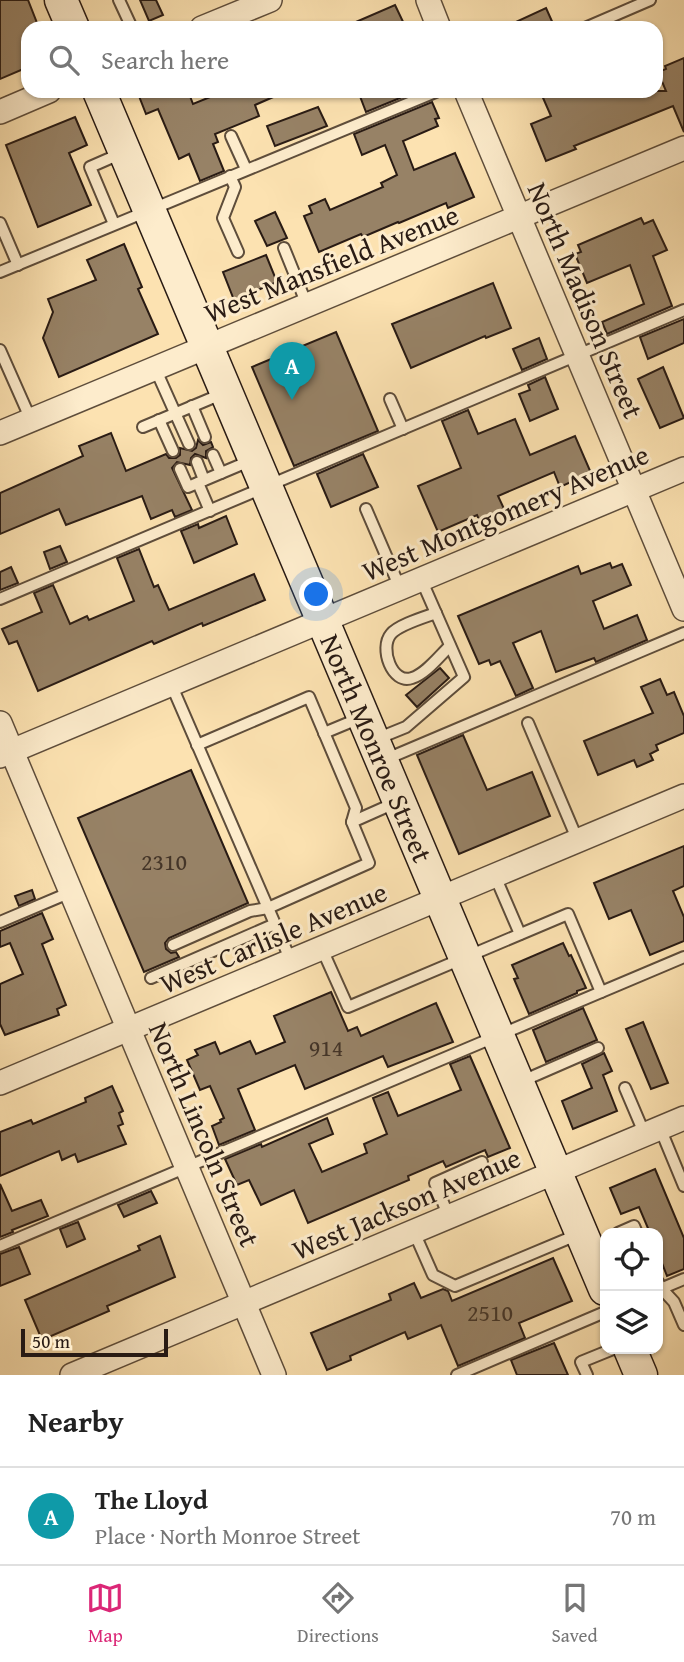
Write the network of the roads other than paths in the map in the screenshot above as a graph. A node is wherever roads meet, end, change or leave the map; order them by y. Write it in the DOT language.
graph roads {
  1 [pos="61,0"];
  2 [pos="120,0"];
  3 [pos="270,0"];
  4 [pos="428,0"];
  5 [pos="650,0"];
  6 [pos="69,21"];
  7 [pos="129,21"];
  8 [pos="219,21"];
  9 [pos="436,21"];
  10 [pos="601,21"];
  11 [pos="33,98"];
  12 [pos="102,98"];
  13 [pos="421,98"];
  14 [pos="469,98"];
  15 [pos="0,112"];
  16 [pos="231,136"];
  17 [pos="684,148"];
  18 [pos="124,152"];
  19 [pos="246,169"];
  20 [pos="230,176"];
  21 [pos="148,209"];
  22 [pos="519,218"];
  23 [pos="0,223"];
  24 [pos="114,224"];
  25 [pos="284,248"];
  26 [pos="238,252"];
  27 [pos="18,265"];
  28 [pos="0,272"];
  29 [pos="307,305"];
  30 [pos="684,310"];
  31 [pos="207,346"];
  32 [pos="0,350"];
  33 [pos="577,355"];
  34 [pos="155,368"];
  35 [pos="226,392"];
  36 [pos="390,399"];
  37 [pos="192,406"];
  38 [pos="175,413"];
  39 [pos="31,420"];
  40 [pos="159,420"];
  41 [pos="143,427"];
  42 [pos="402,429"];
  43 [pos="0,433"];
  44 [pos="205,437"];
  45 [pos="189,444"];
  46 [pos="173,451"];
  47 [pos="213,455"];
  48 [pos="197,462"];
  49 [pos="180,468"];
  50 [pos="684,469"];
  51 [pos="261,472"];
  52 [pos="220,473"];
  53 [pos="201,481"];
  54 [pos="634,489"];
  55 [pos="366,509"];
  56 [pos="210,511"];
  57 [pos="411,583"];
  58 [pos="0,599"];
  59 [pos="684,609"];
  60 [pos="436,613"];
  61 [pos="323,620"];
  62 [pos="684,633"];
  63 [pos="450,646"];
  64 [pos="171,684"];
  65 [pos="0,723"];
  66 [pos="528,723"];
  67 [pos="324,733"];
  68 [pos="373,739"];
  69 [pos="197,745"];
  70 [pos="6,753"];
  71 [pos="684,796"];
  72 [pos="399,801"];
  73 [pos="352,822"];
  74 [pos="578,841"];
  75 [pos="495,876"];
  76 [pos="71,892"];
  77 [pos="440,899"];
  78 [pos="268,908"];
  79 [pos="0,922"];
  80 [pos="275,924"];
  81 [pos="520,934"];
  82 [pos="173,945"];
  83 [pos="322,948"];
  84 [pos="465,957"];
  85 [pos="684,957"];
  86 [pos="291,962"];
  87 [pos="151,978"];
  88 [pos="601,992"];
  89 [pos="129,1030"];
  90 [pos="498,1036"];
  91 [pos="598,1048"];
  92 [pos="0,1083"];
  93 [pos="518,1083"];
  94 [pos="625,1088"];
  95 [pos="684,1118"];
  96 [pos="652,1131"];
  97 [pos="482,1163"];
  98 [pos="186,1166"];
  99 [pos="556,1172"];
  100 [pos="684,1186"];
  101 [pos="449,1217"];
  102 [pos="414,1232"];
  103 [pos="588,1241"];
  104 [pos="0,1246"];
  105 [pos="600,1275"];
  106 [pos="684,1279"];
  107 [pos="663,1286"];
  108 [pos="663,1291"];
  109 [pos="244,1304"];
  110 [pos="600,1314"];
  111 [pos="684,1325"];
  112 [pos="601,1354"];
  113 [pos="632,1354"];
  114 [pos="72,1375"];
  115 [pos="274,1375"];
  116 [pos="457,1375"];
  117 [pos="587,1375"];
  118 [pos="642,1375"];
  1 -- 6 [label="main road"];
  2 -- 7 [label="lane"];
  3 -- 8 [label="street"];
  4 -- 9 [label="street"];
  5 -- 10 [label="lane"];
  11 -- 15 [label="street"];
  12 -- 18 [label="main road, North Monroe Street"];
  13 -- 19 [label="lane"];
  14 -- 22 [label="street, North Madison Street"];
  16 -- 19 [label="lane"];
  17 -- 22 [label="street, West Mansfield Avenue"];
  18 -- 21 [label="main road, North Monroe Street"];
  18 -- 24 [label="lane"];
  19 -- 20 [label="lane"];
  20 -- 21 [label="lane"];
  20 -- 26 [label="lane"];
  21 -- 24 [label="lane"];
  21 -- 31 [label="main road, North Monroe Street"];
  22 -- 29 [label="street, West Mansfield Avenue"];
  22 -- 33 [label="street, North Madison Street"];
  23 -- 27 [label="lane"];
  24 -- 27 [label="lane"];
  25 -- 29 [label="lane"];
  27 -- 28 [label="lane"];
  29 -- 31 [label="street, West Mansfield Avenue"];
  30 -- 33 [label="lane"];
  31 -- 34 [label="street, West Mansfield Avenue"];
  31 -- 35 [label="main road, North Monroe Street"];
  32 -- 39 [label="lane"];
  33 -- 42 [label="lane"];
  33 -- 54 [label="street, North Madison Street"];
  34 -- 38 [label="lane"];
  34 -- 39 [label="street, West Mansfield Avenue"];
  35 -- 37 [label="lane"];
  35 -- 51 [label="main road, North Monroe Street"];
  36 -- 42 [label="lane"];
  37 -- 38 [label="lane"];
  37 -- 44 [label="lane"];
  38 -- 40 [label="lane"];
  38 -- 45 [label="lane"];
  39 -- 43 [label="street, West Mansfield Avenue"];
  40 -- 41 [label="lane"];
  40 -- 46 [label="lane"];
  42 -- 51 [label="lane"];
  47 -- 52 [label="lane"];
  48 -- 53 [label="lane"];
  49 -- 53 [label="lane"];
  50 -- 54 [label="street, West Montgomery Avenue"];
  51 -- 52 [label="lane"];
  51 -- 56 [label="lane"];
  51 -- 61 [label="main road, North Monroe Street"];
  52 -- 53 [label="lane"];
  53 -- 56 [label="lane"];
  54 -- 57 [label="street, West Montgomery Avenue"];
  54 -- 59 [label="street, North Madison Street"];
  55 -- 57 [label="lane"];
  56 -- 58 [label="lane"];
  57 -- 60 [label="lane"];
  57 -- 61 [label="street, West Montgomery Avenue"];
  60 -- 63 [label="lane"];
  60 -- 63 [label="lane"];
  61 -- 64 [label="street, West Montgomery Avenue"];
  61 -- 68 [label="main road, North Monroe Street"];
  62 -- 68 [label="lane"];
  63 -- 68 [label="lane"];
  64 -- 69 [label="lane"];
  64 -- 70 [label="street, West Montgomery Avenue"];
  65 -- 70 [label="street, North Lincoln Street"];
  66 -- 74 [label="lane"];
  67 -- 68 [label="lane"];
  67 -- 69 [label="lane"];
  67 -- 73 [label="lane"];
  68 -- 72 [label="main road, North Monroe Street"];
  69 -- 78 [label="lane"];
  70 -- 76 [label="street, North Lincoln Street"];
  71 -- 74 [label="street, West Carlisle Avenue"];
  72 -- 73 [label="lane"];
  72 -- 77 [label="main road, North Monroe Street"];
  73 -- 78 [label="lane"];
  74 -- 75 [label="street, West Carlisle Avenue"];
  75 -- 77 [label="street, West Carlisle Avenue"];
  75 -- 81 [label="lane"];
  76 -- 79 [label="lane"];
  76 -- 89 [label="street, North Lincoln Street"];
  77 -- 83 [label="street, West Carlisle Avenue"];
  77 -- 84 [label="main road, North Monroe Street"];
  78 -- 80 [label="lane"];
  78 -- 82 [label="lane"];
  80 -- 86 [label="lane"];
  80 -- 87 [label="lane"];
  81 -- 84 [label="lane"];
  81 -- 88 [label="lane"];
  83 -- 84 [label="lane"];
  83 -- 86 [label="street, West Carlisle Avenue"];
  84 -- 90 [label="main road, North Monroe Street"];
  85 -- 88 [label="lane"];
  86 -- 89 [label="street, West Carlisle Avenue"];
  88 -- 90 [label="lane"];
  89 -- 92 [label="street, West Carlisle Avenue"];
  89 -- 98 [label="street, North Lincoln Street"];
  90 -- 93 [label="main road, North Monroe Street"];
  90 -- 98 [label="lane"];
  91 -- 93 [label="lane"];
  93 -- 99 [label="main road, North Monroe Street"];
  94 -- 96 [label="lane"];
  95 -- 96 [label="street, West Jackson Avenue"];
  96 -- 99 [label="street, West Jackson Avenue"];
  96 -- 100 [label="lane"];
  97 -- 101 [label="lane"];
  98 -- 104 [label="lane"];
  98 -- 109 [label="street, North Lincoln Street"];
  99 -- 101 [label="street, West Jackson Avenue"];
  99 -- 103 [label="main road, North Monroe Street"];
  101 -- 102 [label="street, West Jackson Avenue"];
  102 -- 103 [label="lane"];
  102 -- 109 [label="street, West Jackson Avenue"];
  103 -- 105 [label="main road, North Monroe Street"];
  106 -- 107 [label="lane"];
  108 -- 111 [label="lane"];
  109 -- 114 [label="street, West Jackson Avenue"];
  109 -- 115 [label="street, North Lincoln Street"];
  110 -- 116 [label="lane"];
  112 -- 117 [label="lane"];
  113 -- 118 [label="main road"];
}
